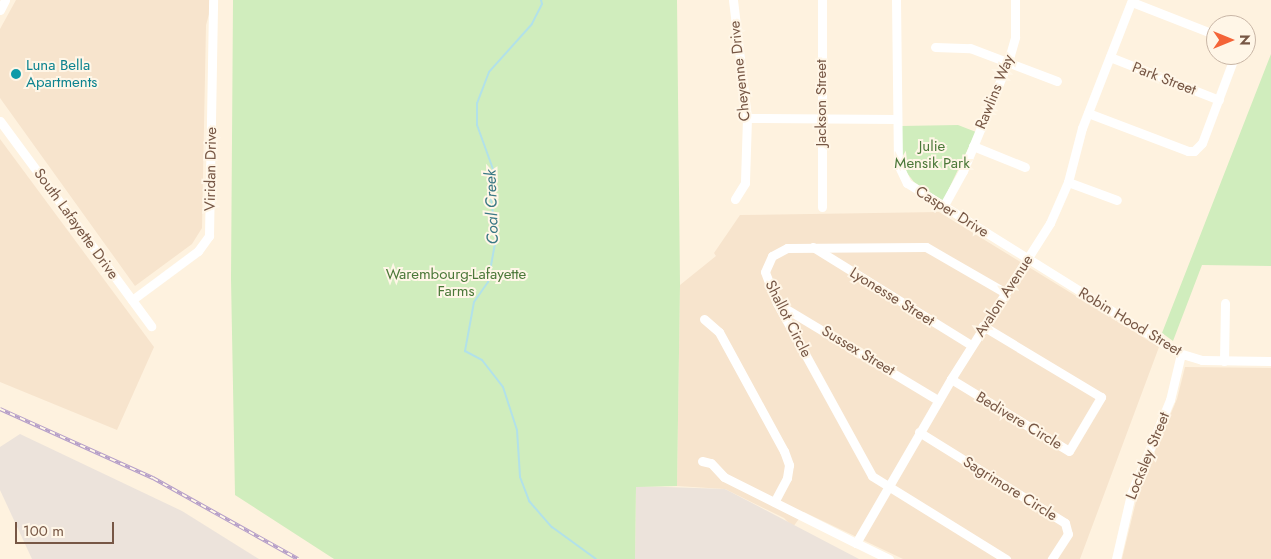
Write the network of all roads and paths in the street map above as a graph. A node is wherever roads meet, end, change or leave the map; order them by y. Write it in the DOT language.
graph roads {
  1 [pos="5,0"];
  2 [pos="213,0"];
  3 [pos="733,0"];
  4 [pos="822,0"];
  5 [pos="896,0"];
  6 [pos="1015,0"];
  7 [pos="1132,1"];
  8 [pos="0,10"];
  9 [pos="1206,31"];
  10 [pos="934,47"];
  11 [pos="1110,57"];
  12 [pos="1008,62"];
  13 [pos="1231,65"];
  14 [pos="1058,81"];
  15 [pos="1219,100"];
  16 [pos="1088,114"];
  17 [pos="747,118"];
  18 [pos="822,118"];
  19 [pos="896,119"];
  20 [pos="0,121"];
  21 [pos="973,146"];
  22 [pos="1025,167"];
  23 [pos="1068,182"];
  24 [pos="735,199"];
  25 [pos="1117,200"];
  26 [pos="822,207"];
  27 [pos="943,207"];
  28 [pos="813,247"];
  29 [pos="1028,259"];
  30 [pos="1004,292"];
  31 [pos="132,300"];
  32 [pos="777,303"];
  33 [pos="1225,303"];
  34 [pos="704,319"];
  35 [pos="151,326"];
  36 [pos="983,326"];
  37 [pos="972,345"];
  38 [pos="1181,354"];
  39 [pos="1224,361"];
  40 [pos="1271,362"];
  41 [pos="951,380"];
  42 [pos="938,400"];
  43 [pos="919,432"];
  44 [pos="702,461"];
  45 [pos="887,488"];
  46 [pos="774,502"];
  47 [pos="856,543"];
  48 [pos="889,559"];
  49 [pos="1006,559"];
  50 [pos="1052,559"];
  51 [pos="1116,559"];
  1 -- 8 [label="street"];
  2 -- 31 [label="street, Viridan Drive"];
  3 -- 17 [label="street, Cheyenne Drive"];
  4 -- 18 [label="street, Jackson Street"];
  5 -- 19 [label="street, Casper Drive"];
  6 -- 12 [label="street, Rawlins Way"];
  7 -- 9 [label="street"];
  7 -- 11 [label="street, Avalon Avenue"];
  10 -- 12 [label="street"];
  11 -- 15 [label="street, Park Street"];
  11 -- 16 [label="street, Avalon Avenue"];
  12 -- 14 [label="street"];
  12 -- 21 [label="street, Rawlins Way"];
  13 -- 15 [label="street"];
  15 -- 16 [label="street"];
  16 -- 23 [label="street, Avalon Avenue"];
  17 -- 18 [label="street"];
  17 -- 24 [label="street, Cheyenne Drive"];
  18 -- 19 [label="street"];
  18 -- 26 [label="street, Jackson Street"];
  19 -- 27 [label="street, Casper Drive"];
  20 -- 31 [label="street, South Lafayette Drive"];
  21 -- 22 [label="street"];
  21 -- 27 [label="street, Rawlins Way"];
  23 -- 25 [label="street"];
  23 -- 29 [label="street, Avalon Avenue"];
  27 -- 29 [label="street, Casper Drive"];
  28 -- 30 [label="street, Shallot Circle"];
  28 -- 32 [label="street, Shallot Circle"];
  28 -- 37 [label="street, Lyonesse Street"];
  29 -- 30 [label="street, Avalon Avenue"];
  29 -- 38 [label="street, Robin Hood Street"];
  30 -- 36 [label="street, Avalon Avenue"];
  31 -- 35 [label="street, South Lafayette Drive"];
  32 -- 42 [label="street, Sussex Street"];
  32 -- 45 [label="street, Shallot Circle"];
  33 -- 39 [label="street"];
  34 -- 46 [label="street"];
  36 -- 37 [label="street, Avalon Avenue"];
  36 -- 41 [label="street, Bedivere Circle"];
  37 -- 41 [label="street, Avalon Avenue"];
  38 -- 39 [label="street, Robin Hood Street"];
  38 -- 51 [label="street, Locksley Street"];
  39 -- 40 [label="street, Robin Hood Street"];
  41 -- 42 [label="street, Avalon Avenue"];
  42 -- 43 [label="street, Avalon Avenue"];
  43 -- 45 [label="street, Avalon Avenue"];
  43 -- 50 [label="street, Sagrimore Circle"];
  44 -- 46 [label="street"];
  45 -- 47 [label="street, Avalon Avenue"];
  45 -- 49 [label="street"];
  46 -- 47 [label="street"];
  47 -- 48 [label="street"];
}
